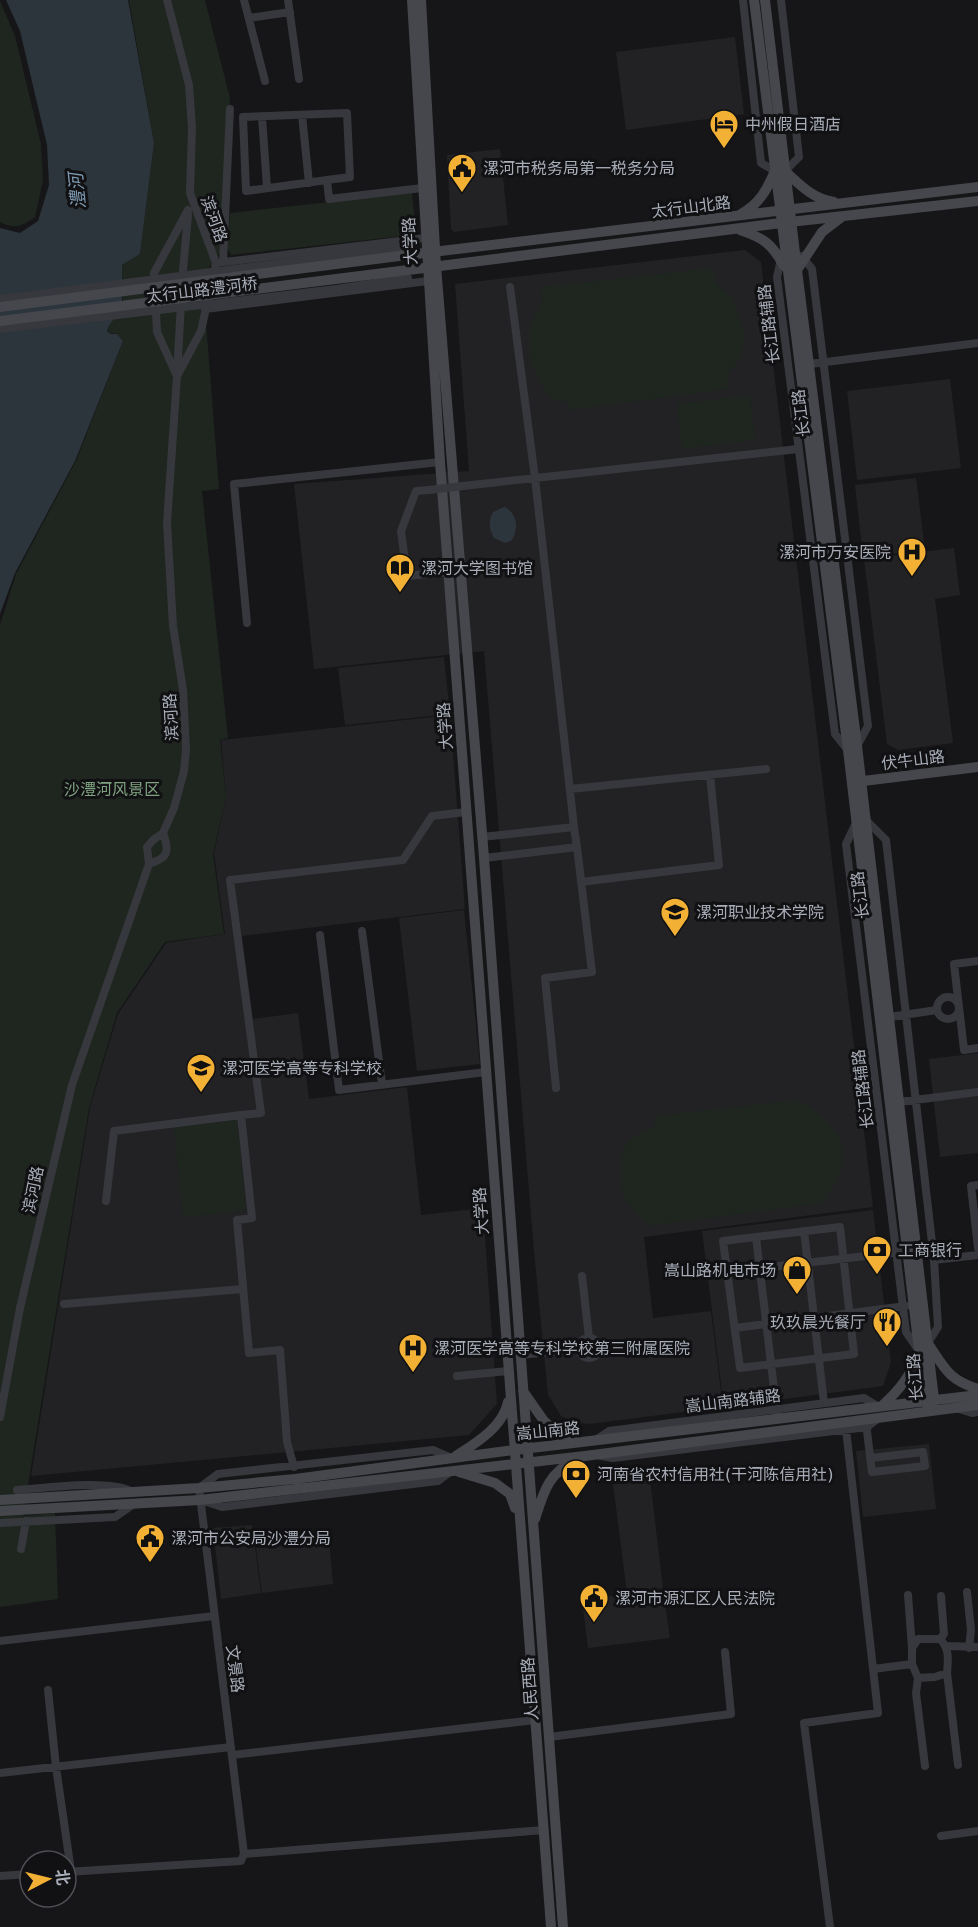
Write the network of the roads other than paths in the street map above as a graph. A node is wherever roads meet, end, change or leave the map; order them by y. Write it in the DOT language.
graph roads {
  1 [pos="167,0"];
  2 [pos="244,0"];
  3 [pos="288,0"];
  4 [pos="412,0"];
  5 [pos="421,0"];
  6 [pos="743,0"];
  7 [pos="754,0"];
  8 [pos="765,0"];
  9 [pos="781,0"];
  10 [pos="290,12"];
  11 [pos="249,18"];
  12 [pos="299,80"];
  13 [pos="265,81"];
  14 [pos="231,109"];
  15 [pos="302,115"];
  16 [pos="262,117"];
  17 [pos="780,171"];
  18 [pos="327,180"];
  19 [pos="309,183"];
  20 [pos="978,187"];
  21 [pos="267,188"];
  22 [pos="422,188"];
  23 [pos="190,193"];
  24 [pos="978,201"];
  25 [pos="843,203"];
  26 [pos="188,210"];
  27 [pos="785,216"];
  28 [pos="843,216"];
  29 [pos="736,217"];
  30 [pos="737,230"];
  31 [pos="425,238"];
  32 [pos="406,251"];
  33 [pos="431,252"];
  34 [pos="786,253"];
  35 [pos="805,259"];
  36 [pos="219,262"];
  37 [pos="431,267"];
  38 [pos="792,270"];
  39 [pos="408,274"];
  40 [pos="182,280"];
  41 [pos="428,281"];
  42 [pos="510,288"];
  43 [pos="0,299"];
  44 [pos="181,303"];
  45 [pos="0,307"];
  46 [pos="206,307"];
  47 [pos="0,321"];
  48 [pos="0,329"];
  49 [pos="978,343"];
  50 [pos="824,362"];
  51 [pos="810,364"];
  52 [pos="177,376"];
  53 [pos="798,449"];
  54 [pos="440,462"];
  55 [pos="535,478"];
  56 [pos="449,572"];
  57 [pos="247,623"];
  58 [pos="852,748"];
  59 [pos="978,767"];
  60 [pos="766,769"];
  61 [pos="710,775"];
  62 [pos="856,782"];
  63 [pos="570,789"];
  64 [pos="466,812"];
  65 [pos="861,821"];
  66 [pos="574,827"];
  67 [pos="164,833"];
  68 [pos="482,837"];
  69 [pos="577,847"];
  70 [pos="484,858"];
  71 [pos="149,864"];
  72 [pos="581,882"];
  73 [pos="362,931"];
  74 [pos="320,935"];
  75 [pos="978,961"];
  76 [pos="959,1006"];
  77 [pos="937,1010"];
  78 [pos="906,1014"];
  79 [pos="890,1017"];
  80 [pos="978,1048"];
  81 [pos="486,1072"];
  82 [pos="382,1084"];
  83 [pos="556,1088"];
  84 [pos="978,1092"];
  85 [pos="915,1101"];
  86 [pos="899,1102"];
  87 [pos="241,1115"];
  88 [pos="978,1185"];
  89 [pos="106,1201"];
  90 [pos="804,1231"];
  91 [pos="756,1237"];
  92 [pos="499,1248"];
  93 [pos="512,1248"];
  94 [pos="932,1248"];
  95 [pos="978,1248"];
  96 [pos="907,1251"];
  97 [pos="978,1255"];
  98 [pos="843,1259"];
  99 [pos="934,1260"];
  100 [pos="808,1263"];
  101 [pos="759,1269"];
  102 [pos="727,1272"];
  103 [pos="582,1276"];
  104 [pos="243,1289"];
  105 [pos="63,1304"];
  106 [pos="908,1306"];
  107 [pos="850,1313"];
  108 [pos="814,1318"];
  109 [pos="766,1324"];
  110 [pos="735,1328"];
  111 [pos="589,1338"];
  112 [pos="646,1342"];
  113 [pos="928,1343"];
  114 [pos="599,1347"];
  115 [pos="579,1349"];
  116 [pos="919,1351"];
  117 [pos="520,1355"];
  118 [pos="819,1358"];
  119 [pos="771,1364"];
  120 [pos="508,1371"];
  121 [pos="457,1376"];
  122 [pos="974,1387"];
  123 [pos="510,1390"];
  124 [pos="522,1390"];
  125 [pos="978,1395"];
  126 [pos="930,1400"];
  127 [pos="953,1402"];
  128 [pos="824,1403"];
  129 [pos="978,1405"];
  130 [pos="879,1409"];
  131 [pos="931,1411"];
  132 [pos="978,1412"];
  133 [pos="777,1414"];
  134 [pos="0,1417"];
  135 [pos="866,1423"];
  136 [pos="846,1429"];
  137 [pos="588,1442"];
  138 [pos="527,1449"];
  139 [pos="514,1450"];
  140 [pos="589,1455"];
  141 [pos="452,1458"];
  142 [pos="871,1458"];
  143 [pos="529,1463"];
  144 [pos="516,1464"];
  145 [pos="294,1467"];
  146 [pos="453,1470"];
  147 [pos="17,1490"];
  148 [pos="199,1494"];
  149 [pos="135,1498"];
  150 [pos="122,1499"];
  151 [pos="0,1500"];
  152 [pos="0,1511"];
  153 [pos="26,1521"];
  154 [pos="0,1523"];
  155 [pos="520,1523"];
  156 [pos="533,1525"];
  157 [pos="21,1549"];
  158 [pos="967,1592"];
  159 [pos="908,1595"];
  160 [pos="941,1596"];
  161 [pos="214,1616"];
  162 [pos="940,1639"];
  163 [pos="0,1641"];
  164 [pos="947,1646"];
  165 [pos="978,1647"];
  166 [pos="912,1648"];
  167 [pos="969,1648"];
  168 [pos="724,1652"];
  169 [pos="912,1664"];
  170 [pos="873,1669"];
  171 [pos="947,1673"];
  172 [pos="918,1678"];
  173 [pos="48,1690"];
  174 [pos="535,1720"];
  175 [pos="549,1737"];
  176 [pos="231,1751"];
  177 [pos="958,1764"];
  178 [pos="925,1766"];
  179 [pos="56,1767"];
  180 [pos="0,1773"];
  181 [pos="544,1830"];
  182 [pos="555,1830"];
  183 [pos="978,1831"];
  184 [pos="941,1836"];
  185 [pos="66,1849"];
  186 [pos="244,1854"];
  187 [pos="78,1870"];
  188 [pos="18,1875"];
  189 [pos="0,1876"];
  190 [pos="551,1927"];
  191 [pos="563,1927"];
  192 [pos="830,1927"];
  1 -- 23 [label="street, 滨河路"];
  2 -- 11 [label="street"];
  3 -- 10 [label="street"];
  4 -- 22 [label="main road, 大学路"];
  5 -- 33 [label="main road, 大学路"];
  6 -- 17 [label="street"];
  7 -- 17 [label="main road, 长江路"];
  8 -- 17 [label="main road, 长江路"];
  9 -- 17 [label="street"];
  10 -- 11 [label="street"];
  10 -- 12 [label="street"];
  11 -- 13 [label="street"];
  14 -- 36 [label="street"];
  15 -- 16 [label="street"];
  15 -- 18 [label="street"];
  15 -- 19 [label="street"];
  16 -- 21 [label="street"];
  16 -- 21 [label="street"];
  17 -- 25 [label="main road"];
  17 -- 27 [label="main road, 长江路"];
  17 -- 29 [label="main road"];
  18 -- 19 [label="street"];
  18 -- 22 [label="street"];
  19 -- 21 [label="street"];
  20 -- 25 [label="main road, 太行山北路"];
  22 -- 31 [label="main road, 大学路"];
  23 -- 26 [label="street"];
  23 -- 36 [label="street, 滨河路"];
  24 -- 28 [label="main road, 太行山北路"];
  25 -- 27 [label="main road, 太行山北路"];
  26 -- 40 [label="street"];
  26 -- 52 [label="street"];
  27 -- 28 [label="main road, 太行山北路"];
  27 -- 29 [label="main road, 太行山北路"];
  27 -- 30 [label="main road, 太行山北路"];
  27 -- 34 [label="main road, 长江路"];
  28 -- 35 [label="main road"];
  29 -- 33 [label="main road, 太行山北路"];
  30 -- 34 [label="main road"];
  30 -- 37 [label="main road, 太行山北路"];
  31 -- 33 [label="main road, 大学路"];
  31 -- 36 [label="street"];
  32 -- 33 [label="main road, 太行山北路"];
  32 -- 40 [label="main road, 太行山路澧河桥, bridge"];
  33 -- 37 [label="main road, 大学路"];
  34 -- 35 [label="street"];
  34 -- 38 [label="main road, 长江路"];
  34 -- 38 [label="main road"];
  34 -- 53 [label="street, 长江路辅路"];
  35 -- 38 [label="main road"];
  35 -- 50 [label="street"];
  36 -- 46 [label="street, 滨河路"];
  37 -- 39 [label="main road, 太行山北路"];
  37 -- 41 [label="main road, 大学路"];
  37 -- 68 [label="main road, 大学路"];
  38 -- 51 [label="main road, 长江路"];
  38 -- 58 [label="main road, 长江路"];
  39 -- 44 [label="main road, 太行山路澧河桥, bridge"];
  39 -- 46 [label="street, 太行山路澧河桥, bridge"];
  40 -- 43 [label="street, 太行山路澧河桥, bridge"];
  40 -- 45 [label="main road, 太行山路澧河桥, bridge"];
  41 -- 46 [label="street"];
  41 -- 54 [label="main road, 大学路"];
  42 -- 55 [label="street"];
  44 -- 46 [label="street, 太行山路澧河桥, bridge"];
  44 -- 47 [label="main road, 太行山路澧河桥, bridge"];
  44 -- 48 [label="street, 太行山路澧河桥, bridge"];
  44 -- 52 [label="street"];
  46 -- 52 [label="street, 滨河路"];
  49 -- 50 [label="street"];
  50 -- 51 [label="street"];
  50 -- 58 [label="street"];
  51 -- 58 [label="main road, 长江路"];
  52 -- 67 [label="street, 滨河路"];
  53 -- 55 [label="street"];
  53 -- 58 [label="street, 长江路辅路"];
  54 -- 56 [label="main road, 大学路"];
  54 -- 57 [label="street"];
  55 -- 56 [label="street, bridge"];
  55 -- 63 [label="street"];
  56 -- 64 [label="main road, 大学路"];
  58 -- 62 [label="main road, 长江路"];
  59 -- 62 [label="main road, 伏牛山路"];
  60 -- 61 [label="street"];
  61 -- 63 [label="street"];
  61 -- 72 [label="street"];
  62 -- 65 [label="main road, 长江路"];
  63 -- 66 [label="street"];
  64 -- 81 [label="main road, 大学路"];
  64 -- 87 [label="street"];
  65 -- 78 [label="street"];
  65 -- 79 [label="main road, 长江路"];
  65 -- 96 [label="main road, 长江路"];
  66 -- 68 [label="street"];
  66 -- 69 [label="street"];
  67 -- 71 [label="street, 滨河路"];
  67 -- 71 [label="street"];
  68 -- 70 [label="main road, 大学路"];
  69 -- 70 [label="street"];
  69 -- 72 [label="street"];
  70 -- 93 [label="main road, 大学路"];
  71 -- 134 [label="street, 滨河路"];
  72 -- 83 [label="street"];
  73 -- 82 [label="street"];
  74 -- 82 [label="street"];
  75 -- 76 [label="street"];
  76 -- 77 [label="street"];
  76 -- 77 [label="street"];
  76 -- 80 [label="street"];
  77 -- 78 [label="street"];
  78 -- 79 [label="street"];
  78 -- 85 [label="street"];
  79 -- 86 [label="main road, 长江路"];
  81 -- 82 [label="street"];
  81 -- 92 [label="main road, 大学路"];
  84 -- 85 [label="street"];
  85 -- 86 [label="street"];
  85 -- 94 [label="street"];
  86 -- 96 [label="main road, 长江路"];
  87 -- 89 [label="street"];
  87 -- 104 [label="street"];
  88 -- 95 [label="street"];
  90 -- 91 [label="street"];
  90 -- 98 [label="street"];
  90 -- 100 [label="street"];
  91 -- 101 [label="street"];
  91 -- 102 [label="street"];
  92 -- 93 [label="main road"];
  92 -- 120 [label="main road, 大学路"];
  93 -- 117 [label="main road, 大学路"];
  94 -- 96 [label="street"];
  94 -- 99 [label="street"];
  96 -- 98 [label="street"];
  96 -- 106 [label="main road, 长江路"];
  96 -- 113 [label="main road, 长江路"];
  97 -- 99 [label="street"];
  98 -- 100 [label="street"];
  98 -- 107 [label="street"];
  99 -- 113 [label="street"];
  100 -- 101 [label="street"];
  100 -- 108 [label="street"];
  101 -- 102 [label="street"];
  101 -- 109 [label="street"];
  102 -- 110 [label="street"];
  103 -- 111 [label="street"];
  104 -- 105 [label="street"];
  104 -- 145 [label="street"];
  106 -- 107 [label="street"];
  106 -- 116 [label="main road, 长江路"];
  107 -- 108 [label="street"];
  107 -- 118 [label="street"];
  108 -- 109 [label="street"];
  108 -- 118 [label="street"];
  109 -- 110 [label="street"];
  109 -- 119 [label="street"];
  110 -- 119 [label="street"];
  111 -- 114 [label="street"];
  111 -- 115 [label="street"];
  112 -- 114 [label="street"];
  113 -- 122 [label="main road"];
  113 -- 126 [label="main road, 长江路"];
  114 -- 115 [label="street"];
  115 -- 117 [label="street"];
  116 -- 126 [label="main road, 长江路"];
  116 -- 130 [label="main road"];
  117 -- 124 [label="main road, 大学路"];
  118 -- 119 [label="street"];
  118 -- 128 [label="street"];
  119 -- 133 [label="street"];
  120 -- 121 [label="street"];
  120 -- 123 [label="main road, 大学路"];
  122 -- 127 [label="street"];
  123 -- 139 [label="main road, 大学路"];
  123 -- 141 [label="main road"];
  124 -- 137 [label="main road"];
  124 -- 138 [label="main road, 大学路"];
  125 -- 127 [label="main road, 嵩山南路"];
  126 -- 127 [label="main road, 嵩山南路"];
  126 -- 130 [label="main road, 嵩山南路"];
  126 -- 131 [label="main road, 长江路"];
  127 -- 129 [label="main road, 嵩山南路"];
  127 -- 131 [label="main road, 嵩山南路"];
  127 -- 132 [label="street"];
  128 -- 130 [label="street, 嵩山南路辅路"];
  128 -- 133 [label="street, 嵩山南路辅路"];
  130 -- 131 [label="main road, 嵩山南路"];
  130 -- 133 [label="main road, 嵩山南路"];
  130 -- 135 [label="main road, 嵩山南路"];
  133 -- 137 [label="main road, 嵩山南路"];
  135 -- 136 [label="street"];
  135 -- 140 [label="main road, 嵩山南路"];
  135 -- 142 [label="street"];
  136 -- 140 [label="street"];
  136 -- 170 [label="street"];
  137 -- 138 [label="main road, 嵩山南路"];
  138 -- 139 [label="main road, 嵩山南路"];
  138 -- 143 [label="main road, 人民西路"];
  139 -- 141 [label="main road, 嵩山南路"];
  139 -- 144 [label="main road, 人民西路"];
  140 -- 143 [label="main road, 嵩山南路"];
  140 -- 156 [label="main road"];
  141 -- 145 [label="street"];
  141 -- 148 [label="main road, 嵩山南路"];
  142 -- 142 [label="street"];
  143 -- 144 [label="main road, 嵩山南路"];
  143 -- 156 [label="main road, 人民西路"];
  144 -- 146 [label="main road, 嵩山南路"];
  144 -- 155 [label="main road, 人民西路"];
  145 -- 148 [label="street"];
  146 -- 148 [label="main road, 嵩山南路"];
  146 -- 155 [label="main road"];
  147 -- 149 [label="street"];
  148 -- 149 [label="main road, 嵩山南路"];
  148 -- 161 [label="street, 文景路"];
  149 -- 150 [label="main road, 嵩山南路"];
  149 -- 153 [label="street"];
  150 -- 151 [label="main road"];
  150 -- 152 [label="main road"];
  153 -- 154 [label="street"];
  153 -- 157 [label="street"];
  155 -- 174 [label="main road, 人民西路"];
  156 -- 175 [label="main road, 人民西路"];
  158 -- 167 [label="street"];
  159 -- 166 [label="street"];
  160 -- 162 [label="street"];
  161 -- 163 [label="street"];
  161 -- 176 [label="street, 文景路"];
  162 -- 164 [label="street"];
  162 -- 166 [label="street"];
  164 -- 167 [label="street"];
  164 -- 171 [label="street"];
  165 -- 167 [label="street"];
  166 -- 169 [label="street"];
  168 -- 175 [label="street"];
  169 -- 170 [label="street"];
  169 -- 172 [label="street"];
  170 -- 192 [label="street"];
  171 -- 172 [label="street"];
  171 -- 177 [label="street"];
  172 -- 178 [label="street"];
  173 -- 179 [label="street"];
  174 -- 176 [label="street"];
  174 -- 181 [label="main road, 人民西路"];
  175 -- 182 [label="main road, 人民西路"];
  176 -- 179 [label="street"];
  176 -- 186 [label="street, 文景路"];
  179 -- 180 [label="street"];
  179 -- 185 [label="street"];
  181 -- 182 [label="main road"];
  181 -- 186 [label="street"];
  181 -- 190 [label="main road, 人民西路"];
  182 -- 191 [label="main road, 人民西路"];
  183 -- 184 [label="street"];
  186 -- 187 [label="street"];
  188 -- 189 [label="street"];
}
